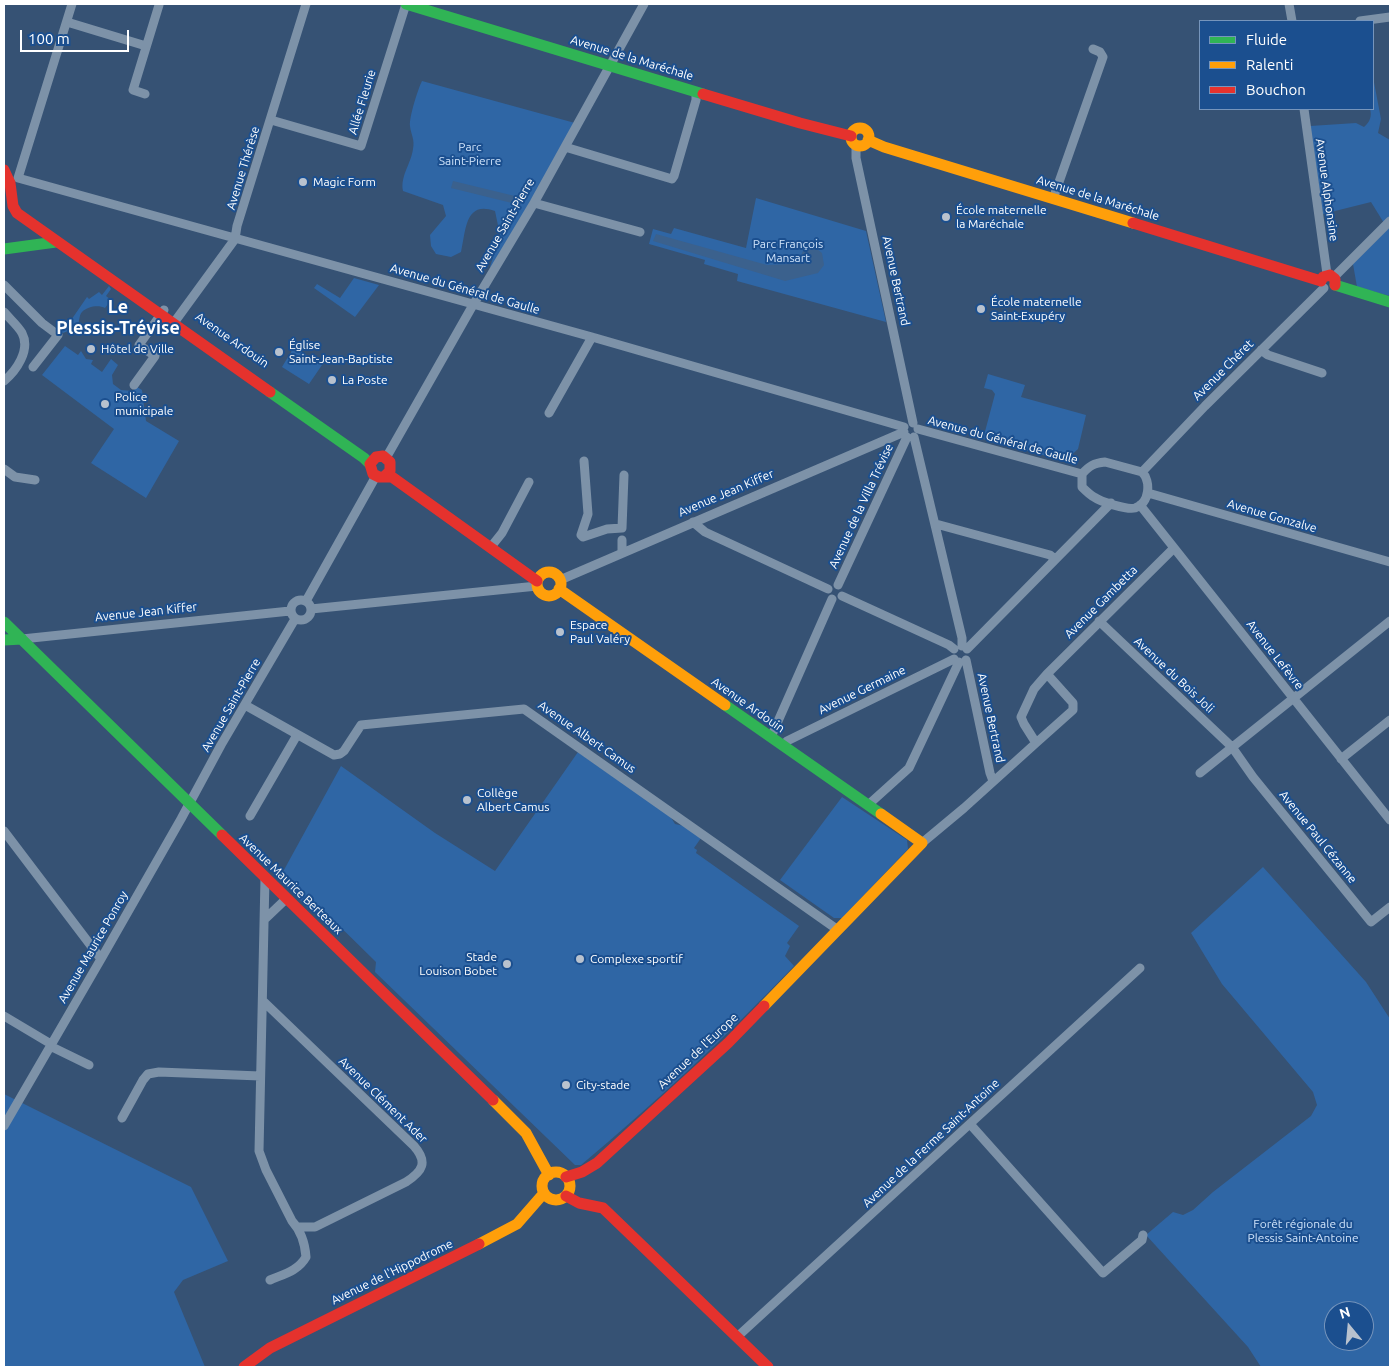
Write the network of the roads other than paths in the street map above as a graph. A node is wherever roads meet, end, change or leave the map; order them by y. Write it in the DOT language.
graph roads {
  1 [pos="72,4"];
  2 [pos="306,4"];
  3 [pos="406,4"];
  4 [pos="644,4"];
  5 [pos="1289,4"];
  6 [pos="159,5"];
  7 [pos="1390,17"];
  8 [pos="1292,20"];
  9 [pos="1368,20"];
  10 [pos="67,22"];
  11 [pos="146,46"];
  12 [pos="1093,49"];
  13 [pos="609,65"];
  14 [pos="696,92"];
  15 [pos="145,94"];
  16 [pos="1304,110"];
  17 [pos="271,120"];
  18 [pos="868,140"];
  19 [pos="853,141"];
  20 [pos="565,147"];
  21 [pos="5,172"];
  22 [pos="18,178"];
  23 [pos="12,192"];
  24 [pos="1053,199"];
  25 [pos="534,203"];
  26 [pos="1390,222"];
  27 [pos="45,232"];
  28 [pos="640,232"];
  29 [pos="235,239"];
  30 [pos="56,242"];
  31 [pos="22,246"];
  32 [pos="4,249"];
  33 [pos="1328,281"];
  34 [pos="4,285"];
  35 [pos="1390,302"];
  36 [pos="473,305"];
  37 [pos="4,312"];
  38 [pos="162,312"];
  39 [pos="175,321"];
  40 [pos="592,337"];
  41 [pos="1261,350"];
  42 [pos="33,367"];
  43 [pos="1322,373"];
  44 [pos="4,381"];
  45 [pos="134,385"];
  46 [pos="550,413"];
  47 [pos="910,431"];
  48 [pos="584,460"];
  49 [pos="381,467"];
  50 [pos="4,469"];
  51 [pos="1142,472"];
  52 [pos="1082,474"];
  53 [pos="624,475"];
  54 [pos="35,480"];
  55 [pos="529,482"];
  56 [pos="1148,493"];
  57 [pos="1111,503"];
  58 [pos="1140,505"];
  59 [pos="692,522"];
  60 [pos="936,524"];
  61 [pos="622,540"];
  62 [pos="494,543"];
  63 [pos="1174,548"];
  64 [pos="622,553"];
  65 [pos="1056,559"];
  66 [pos="1390,562"];
  67 [pos="539,581"];
  68 [pos="560,584"];
  69 [pos="838,585"];
  70 [pos="828,590"];
  71 [pos="842,596"];
  72 [pos="832,599"];
  73 [pos="308,605"];
  74 [pos="293,615"];
  75 [pos="1099,621"];
  76 [pos="1390,621"];
  77 [pos="4,622"];
  78 [pos="22,639"];
  79 [pos="4,640"];
  80 [pos="961,648"];
  81 [pos="960,661"];
  82 [pos="1047,674"];
  83 [pos="1293,698"];
  84 [pos="246,705"];
  85 [pos="1390,720"];
  86 [pos="297,735"];
  87 [pos="770,737"];
  88 [pos="1036,743"];
  89 [pos="783,746"];
  90 [pos="1232,748"];
  91 [pos="1341,759"];
  92 [pos="1200,773"];
  93 [pos="994,781"];
  94 [pos="189,804"];
  95 [pos="868,805"];
  96 [pos="250,816"];
  97 [pos="1390,820"];
  98 [pos="4,831"];
  99 [pos="922,843"];
  100 [pos="265,878"];
  101 [pos="286,899"];
  102 [pos="1390,907"];
  103 [pos="265,919"];
  104 [pos="838,930"];
  105 [pos="101,959"];
  106 [pos="1140,968"];
  107 [pos="263,1001"];
  108 [pos="4,1016"];
  109 [pos="51,1045"];
  110 [pos="88,1065"];
  111 [pos="260,1076"];
  112 [pos="122,1118"];
  113 [pos="970,1124"];
  114 [pos="4,1126"];
  115 [pos="549,1175"];
  116 [pos="566,1177"];
  117 [pos="544,1193"];
  118 [pos="566,1196"];
  119 [pos="297,1227"];
  120 [pos="1143,1235"];
  121 [pos="270,1280"];
  122 [pos="737,1337"];
  123 [pos="244,1367"];
  124 [pos="768,1367"];
  1 -- 10 [label="street"];
  2 -- 17 [label="street, Avenue Thérèse"];
  3 -- 13 [label="street, Avenue de la Maréchale"];
  3 -- 17 [label="street, Allée Fleurie"];
  4 -- 13 [label="street, Avenue Saint-Pierre"];
  5 -- 8 [label="street"];
  6 -- 11 [label="street"];
  7 -- 9 [label="street"];
  10 -- 11 [label="street"];
  10 -- 22 [label="street"];
  11 -- 15 [label="street"];
  12 -- 24 [label="street"];
  13 -- 14 [label="street, Avenue de la Maréchale"];
  13 -- 20 [label="street, Avenue Saint-Pierre"];
  14 -- 19 [label="street, Avenue de la Maréchale"];
  14 -- 20 [label="street"];
  16 -- 33 [label="street, Avenue Alphonsine"];
  17 -- 29 [label="street, Avenue Thérèse"];
  18 -- 19 [label="street"];
  18 -- 19 [label="street"];
  18 -- 24 [label="street, Avenue de la Maréchale"];
  19 -- 47 [label="street, Avenue Bertrand"];
  20 -- 25 [label="street, Avenue Saint-Pierre"];
  21 -- 22 [label="street, Avenue Ardouin"];
  21 -- 23 [label="street, Avenue Ardouin"];
  22 -- 23 [label="street"];
  22 -- 29 [label="street, Avenue du Général de Gaulle"];
  23 -- 27 [label="street, Avenue Ardouin"];
  24 -- 33 [label="street, Avenue de la Maréchale"];
  25 -- 28 [label="street"];
  25 -- 36 [label="street, Avenue Saint-Pierre"];
  26 -- 33 [label="street, Avenue Chéret"];
  27 -- 30 [label="street, Avenue Ardouin"];
  27 -- 31 [label="street"];
  27 -- 38 [label="street, Avenue Ardouin"];
  29 -- 36 [label="street, Avenue du Général de Gaulle"];
  29 -- 39 [label="street, Avenue Thérèse"];
  30 -- 31 [label="street"];
  30 -- 38 [label="street, Avenue Ardouin"];
  31 -- 32 [label="street"];
  33 -- 35 [label="street, Avenue de la Maréchale"];
  33 -- 41 [label="street, Avenue Chéret"];
  34 -- 42 [label="street"];
  36 -- 40 [label="street, Avenue du Général de Gaulle"];
  36 -- 49 [label="street, Avenue Saint-Pierre"];
  37 -- 44 [label="street"];
  38 -- 39 [label="street, Avenue Ardouin"];
  38 -- 45 [label="street"];
  39 -- 49 [label="street, Avenue Ardouin"];
  40 -- 46 [label="street"];
  40 -- 47 [label="street, Avenue du Général de Gaulle"];
  41 -- 43 [label="street"];
  41 -- 51 [label="street, Avenue Chéret"];
  47 -- 52 [label="street, Avenue du Général de Gaulle"];
  47 -- 59 [label="street, Avenue Jean Kiffer"];
  47 -- 60 [label="street, Avenue Bertrand"];
  47 -- 69 [label="street, Avenue de la Villa Trévise"];
  48 -- 53 [label="street"];
  49 -- 62 [label="street, Avenue Ardouin"];
  49 -- 67 [label="street, Avenue Ardouin"];
  49 -- 73 [label="street, Avenue Saint-Pierre"];
  50 -- 54 [label="street"];
  51 -- 52 [label="street"];
  51 -- 56 [label="street"];
  52 -- 57 [label="street"];
  55 -- 62 [label="street"];
  56 -- 58 [label="street"];
  56 -- 66 [label="street, Avenue Gonzalve"];
  57 -- 58 [label="street"];
  57 -- 65 [label="street"];
  58 -- 63 [label="street, Avenue Lefèvre"];
  59 -- 64 [label="street, Avenue Jean Kiffer"];
  59 -- 70 [label="street"];
  60 -- 65 [label="street"];
  60 -- 80 [label="street, Avenue Bertrand"];
  61 -- 64 [label="street"];
  62 -- 67 [label="street, Avenue Ardouin"];
  63 -- 75 [label="street, Avenue Gambetta"];
  63 -- 83 [label="street, Avenue Lefèvre"];
  64 -- 68 [label="street, Avenue Jean Kiffer"];
  65 -- 80 [label="street"];
  67 -- 68 [label="street"];
  67 -- 68 [label="street"];
  67 -- 73 [label="street"];
  68 -- 87 [label="street, Avenue Ardouin"];
  69 -- 70 [label="street"];
  69 -- 71 [label="street"];
  70 -- 72 [label="street"];
  71 -- 72 [label="street"];
  71 -- 80 [label="street"];
  72 -- 87 [label="street"];
  73 -- 74 [label="street"];
  73 -- 74 [label="street"];
  74 -- 78 [label="street, Avenue Jean Kiffer"];
  74 -- 84 [label="street, Avenue Saint-Pierre"];
  75 -- 82 [label="street, Avenue Gambetta"];
  75 -- 90 [label="street, Avenue du Bois Joli"];
  76 -- 83 [label="street"];
  77 -- 78 [label="street, Avenue Maurice Berteaux"];
  78 -- 79 [label="street, Avenue Jean Kiffer"];
  78 -- 94 [label="street, Avenue Maurice Berteaux"];
  80 -- 81 [label="street"];
  80 -- 81 [label="street"];
  81 -- 89 [label="street, Avenue Germaine"];
  81 -- 93 [label="street, Avenue Bertrand"];
  81 -- 95 [label="street"];
  82 -- 88 [label="street, Avenue Gambetta"];
  82 -- 88 [label="street"];
  83 -- 90 [label="street"];
  83 -- 91 [label="street, Avenue Lefèvre"];
  84 -- 86 [label="street, Avenue Albert Camus"];
  84 -- 94 [label="street, Avenue Saint-Pierre"];
  85 -- 91 [label="street"];
  86 -- 96 [label="street"];
  86 -- 104 [label="street, Avenue Albert Camus"];
  87 -- 89 [label="street, Avenue Ardouin"];
  88 -- 93 [label="street"];
  89 -- 95 [label="street, Avenue Ardouin"];
  90 -- 92 [label="street"];
  90 -- 102 [label="street, Avenue Paul Cézanne"];
  91 -- 97 [label="street, Avenue Lefèvre"];
  93 -- 99 [label="street"];
  94 -- 100 [label="street, Avenue Maurice Berteaux"];
  94 -- 105 [label="street, Avenue Maurice Ponroy"];
  95 -- 99 [label="street, Avenue Ardouin"];
  98 -- 105 [label="street"];
  99 -- 104 [label="street, Avenue de l'Europe"];
  100 -- 101 [label="street, Avenue Maurice Berteaux"];
  100 -- 103 [label="street"];
  101 -- 103 [label="street"];
  101 -- 115 [label="street, Avenue Maurice Berteaux"];
  103 -- 107 [label="street"];
  104 -- 116 [label="street, Avenue de l'Europe"];
  105 -- 109 [label="street, Avenue Maurice Ponroy"];
  106 -- 113 [label="street, Avenue de la Ferme Saint-Antoine"];
  107 -- 111 [label="street"];
  107 -- 119 [label="street, Avenue Clément Ader"];
  108 -- 109 [label="street"];
  109 -- 110 [label="street"];
  109 -- 114 [label="street, Avenue Maurice Ponroy"];
  111 -- 112 [label="street"];
  111 -- 119 [label="street"];
  113 -- 120 [label="street"];
  113 -- 122 [label="street, Avenue de la Ferme Saint-Antoine"];
  115 -- 116 [label="street"];
  115 -- 117 [label="street"];
  116 -- 118 [label="street"];
  117 -- 118 [label="street"];
  117 -- 123 [label="street, Avenue de l'Hippodrome"];
  118 -- 122 [label="street"];
  119 -- 121 [label="street"];
  122 -- 124 [label="street"];
}
